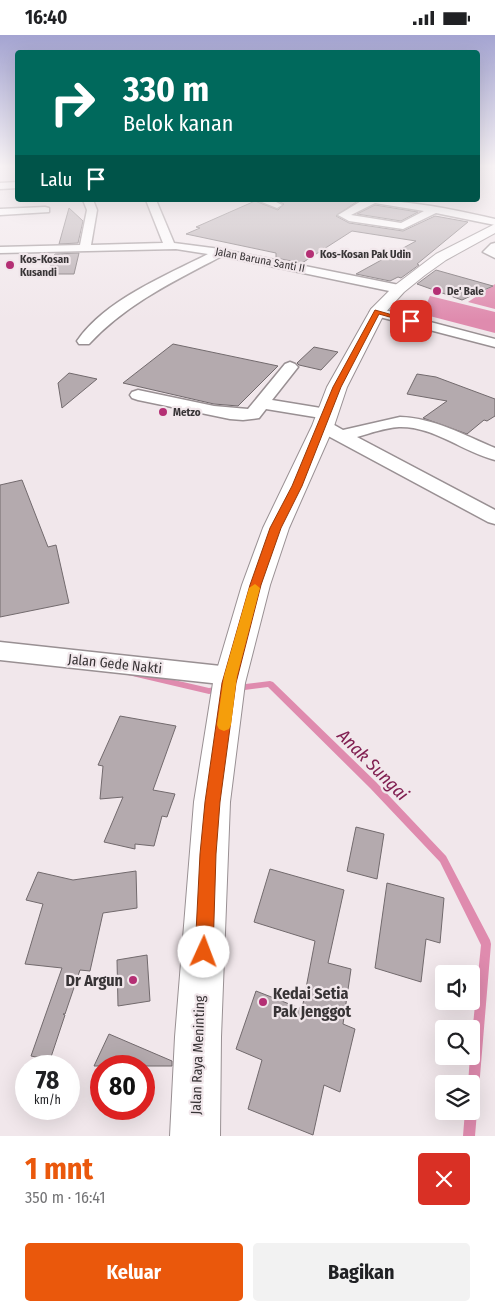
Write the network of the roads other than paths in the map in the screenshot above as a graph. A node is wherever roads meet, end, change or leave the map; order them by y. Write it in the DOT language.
graph roads {
  1 [pos="91,217"];
  2 [pos="158,217"];
  3 [pos="352,217"];
  4 [pos="419,217"];
  5 [pos="465,217"];
  6 [pos="493,234"];
  7 [pos="170,246"];
  8 [pos="85,247"];
  9 [pos="0,250"];
  10 [pos="220,252"];
  11 [pos="495,255"];
  12 [pos="399,289"];
  13 [pos="377,312"];
  14 [pos="84,341"];
  15 [pos="495,343"];
  16 [pos="290,367"];
  17 [pos="138,395"];
  18 [pos="261,403"];
  19 [pos="325,420"];
  20 [pos="342,435"];
  21 [pos="495,455"];
  22 [pos="493,516"];
  23 [pos="0,651"];
  24 [pos="229,690"];
  25 [pos="195,1136"];
  1 -- 8 [label="street"];
  2 -- 7 [label="street"];
  3 -- 4 [label="street"];
  5 -- 6 [label="street"];
  6 -- 11 [label="street"];
  6 -- 12 [label="highway, Jalan Raya Meninting"];
  7 -- 8 [label="street, Jalan Baruna Santi II"];
  7 -- 10 [label="street, Jalan Baruna Santi II"];
  8 -- 9 [label="street, Jalan Baruna Santi II"];
  10 -- 12 [label="street, Jalan Baruna Santi II"];
  10 -- 14 [label="street"];
  12 -- 13 [label="highway, Jalan Raya Meninting"];
  13 -- 15 [label="street"];
  13 -- 19 [label="highway, Jalan Raya Meninting"];
  16 -- 18 [label="street"];
  17 -- 18 [label="street"];
  18 -- 19 [label="street"];
  19 -- 20 [label="street"];
  19 -- 24 [label="highway, Jalan Raya Meninting"];
  20 -- 21 [label="street"];
  20 -- 22 [label="street"];
  23 -- 24 [label="street, Jalan Gede Nakti"];
  24 -- 25 [label="highway, Jalan Raya Meninting"];
}
